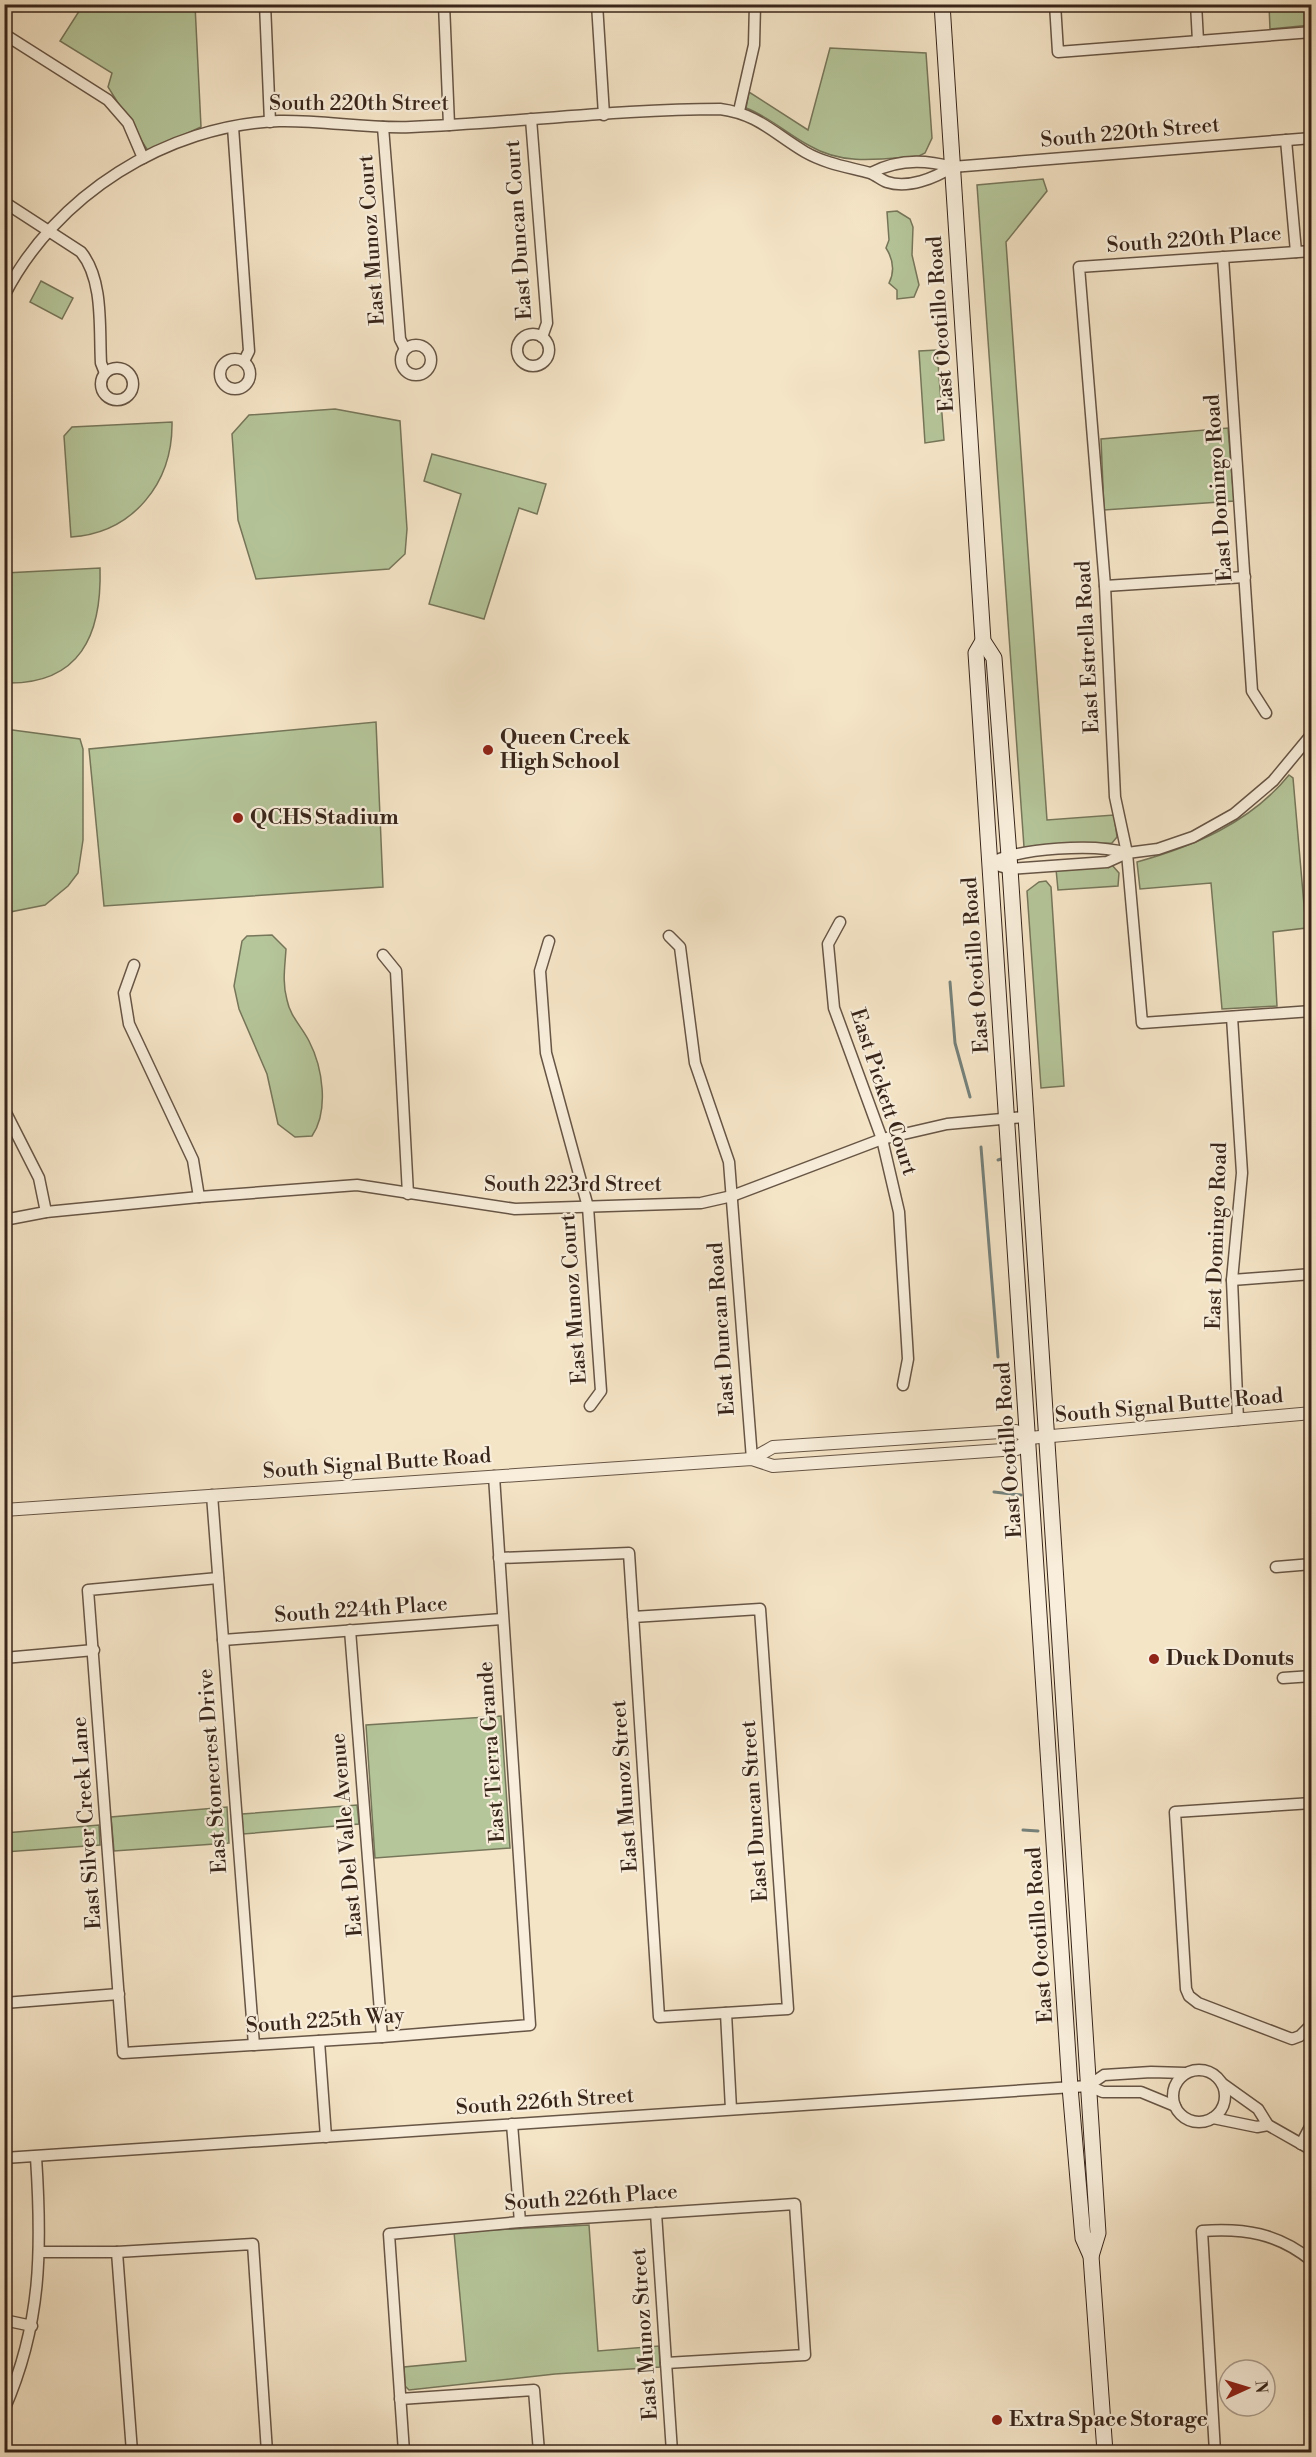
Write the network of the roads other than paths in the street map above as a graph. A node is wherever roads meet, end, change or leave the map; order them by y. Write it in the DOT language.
graph roads {
  1 [pos="266,4"];
  2 [pos="444,4"];
  3 [pos="597,4"];
  4 [pos="755,4"];
  5 [pos="942,4"];
  6 [pos="1055,4"];
  7 [pos="1196,4"];
  8 [pos="1311,32"];
  9 [pos="4,34"];
  10 [pos="1198,41"];
  11 [pos="739,111"];
  12 [pos="604,115"];
  13 [pos="531,119"];
  14 [pos="270,122"];
  15 [pos="449,124"];
  16 [pos="383,126"];
  17 [pos="233,127"];
  18 [pos="1311,138"];
  19 [pos="1286,140"];
  20 [pos="143,158"];
  21 [pos="952,167"];
  22 [pos="871,173"];
  23 [pos="4,202"];
  24 [pos="49,231"];
  25 [pos="1311,251"];
  26 [pos="1296,252"];
  27 [pos="1223,257"];
  28 [pos="1079,267"];
  29 [pos="4,296"];
  30 [pos="542,337"];
  31 [pos="405,349"];
  32 [pos="244,361"];
  33 [pos="105,373"];
  34 [pos="1245,577"];
  35 [pos="1105,586"];
  36 [pos="983,641"];
  37 [pos="1266,713"];
  38 [pos="1311,734"];
  39 [pos="1127,853"];
  40 [pos="990,862"];
  41 [pos="1009,862"];
  42 [pos="840,922"];
  43 [pos="669,936"];
  44 [pos="549,941"];
  45 [pos="383,955"];
  46 [pos="134,965"];
  47 [pos="1311,1011"];
  48 [pos="1232,1017"];
  49 [pos="4,1109"];
  50 [pos="1024,1117"];
  51 [pos="1008,1119"];
  52 [pos="882,1139"];
  53 [pos="408,1194"];
  54 [pos="732,1196"];
  55 [pos="200,1197"];
  56 [pos="588,1207"];
  57 [pos="46,1212"];
  58 [pos="4,1220"];
  59 [pos="1311,1274"];
  60 [pos="1232,1280"];
  61 [pos="903,1385"];
  62 [pos="590,1406"];
  63 [pos="1311,1413"];
  64 [pos="1238,1420"];
  65 [pos="1047,1436"];
  66 [pos="1029,1438"];
  67 [pos="752,1459"];
  68 [pos="494,1476"];
  69 [pos="212,1495"];
  70 [pos="4,1510"];
  71 [pos="499,1558"];
  72 [pos="1311,1564"];
  73 [pos="1276,1567"];
  74 [pos="218,1578"];
  75 [pos="633,1617"];
  76 [pos="502,1619"];
  77 [pos="350,1630"];
  78 [pos="223,1640"];
  79 [pos="94,1650"];
  80 [pos="4,1658"];
  81 [pos="1311,1676"];
  82 [pos="1284,1678"];
  83 [pos="1311,1803"];
  84 [pos="119,1994"];
  85 [pos="4,2003"];
  86 [pos="726,2013"];
  87 [pos="1311,2024"];
  88 [pos="530,2025"];
  89 [pos="382,2037"];
  90 [pos="319,2041"];
  91 [pos="254,2045"];
  92 [pos="123,2054"];
  93 [pos="1185,2073"];
  94 [pos="1222,2084"];
  95 [pos="1088,2086"];
  96 [pos="1070,2087"];
  97 [pos="1174,2106"];
  98 [pos="731,2109"];
  99 [pos="1213,2118"];
  100 [pos="1311,2123"];
  101 [pos="512,2124"];
  102 [pos="1268,2125"];
  103 [pos="326,2137"];
  104 [pos="1301,2144"];
  105 [pos="1311,2150"];
  106 [pos="36,2157"];
  107 [pos="4,2158"];
  108 [pos="656,2213"];
  109 [pos="520,2222"];
  110 [pos="40,2252"];
  111 [pos="117,2252"];
  112 [pos="1310,2255"];
  113 [pos="1091,2256"];
  114 [pos="4,2320"];
  115 [pos="32,2326"];
  116 [pos="666,2363"];
  117 [pos="400,2399"];
  118 [pos="4,2410"];
  119 [pos="132,2452"];
  120 [pos="267,2452"];
  121 [pos="404,2452"];
  122 [pos="539,2452"];
  123 [pos="672,2452"];
  124 [pos="1105,2452"];
  125 [pos="1215,2452"];
  1 -- 14 [label="street"];
  2 -- 15 [label="street"];
  3 -- 12 [label="street"];
  4 -- 11 [label="street"];
  5 -- 21 [label="main road, East Ocotillo Road"];
  6 -- 10 [label="street"];
  7 -- 10 [label="street"];
  8 -- 10 [label="street"];
  9 -- 20 [label="street"];
  11 -- 12 [label="street, South 220th Street"];
  11 -- 22 [label="street, South 220th Street"];
  12 -- 13 [label="street, South 220th Street"];
  13 -- 15 [label="street, South 220th Street"];
  13 -- 30 [label="street, East Duncan Court"];
  14 -- 16 [label="street, South 220th Street"];
  14 -- 17 [label="street, South 220th Street"];
  15 -- 16 [label="street, South 220th Street"];
  16 -- 31 [label="street, East Munoz Court"];
  17 -- 20 [label="street, South 220th Street"];
  17 -- 32 [label="street"];
  18 -- 19 [label="street, South 220th Street"];
  19 -- 21 [label="street, South 220th Street"];
  19 -- 26 [label="street"];
  20 -- 24 [label="street, South 220th Street"];
  21 -- 22 [label="street, South 220th Street"];
  21 -- 22 [label="street, South 220th Street"];
  21 -- 36 [label="main road, East Ocotillo Road"];
  23 -- 24 [label="street"];
  24 -- 29 [label="street, South 220th Street"];
  24 -- 33 [label="street"];
  25 -- 26 [label="street, South 220th Place"];
  26 -- 27 [label="street, South 220th Place"];
  27 -- 28 [label="street, South 220th Place"];
  27 -- 34 [label="street, East Domingo Road"];
  28 -- 35 [label="street, East Estrella Road"];
  34 -- 35 [label="street"];
  34 -- 37 [label="street, East Domingo Road"];
  35 -- 39 [label="street, East Estrella Road"];
  36 -- 40 [label="main road, East Ocotillo Road"];
  36 -- 41 [label="main road, East Ocotillo Road"];
  38 -- 39 [label="street"];
  39 -- 41 [label="street"];
  39 -- 48 [label="street, East Estrella Road"];
  40 -- 41 [label="street"];
  40 -- 51 [label="main road, East Ocotillo Road"];
  41 -- 50 [label="main road, East Ocotillo Road"];
  42 -- 52 [label="street, East Pickett Court"];
  43 -- 54 [label="street"];
  44 -- 56 [label="street, East Munoz Court"];
  45 -- 53 [label="street"];
  46 -- 55 [label="street"];
  47 -- 48 [label="street"];
  48 -- 60 [label="street, East Domingo Road"];
  49 -- 57 [label="street"];
  50 -- 51 [label="street, South 223rd Street"];
  50 -- 65 [label="main road, East Ocotillo Road"];
  51 -- 52 [label="street, South 223rd Street"];
  51 -- 66 [label="main road, East Ocotillo Road"];
  52 -- 54 [label="street, South 223rd Street"];
  52 -- 61 [label="street, East Pickett Court"];
  53 -- 55 [label="street, South 223rd Street"];
  53 -- 56 [label="street, South 223rd Street"];
  54 -- 56 [label="street, South 223rd Street"];
  54 -- 67 [label="street, East Duncan Road"];
  55 -- 57 [label="street, South 223rd Street"];
  56 -- 62 [label="street, East Munoz Court"];
  57 -- 58 [label="street, South 223rd Street"];
  59 -- 60 [label="street"];
  60 -- 64 [label="street, East Domingo Road"];
  63 -- 64 [label="street, South Signal Butte Road"];
  64 -- 65 [label="street, South Signal Butte Road"];
  65 -- 66 [label="street, South Signal Butte Road"];
  65 -- 95 [label="main road, East Ocotillo Road"];
  66 -- 67 [label="street, South Signal Butte Road"];
  66 -- 67 [label="street, South Signal Butte Road"];
  66 -- 96 [label="main road, East Ocotillo Road"];
  67 -- 68 [label="street, South Signal Butte Road"];
  68 -- 69 [label="street, South Signal Butte Road"];
  68 -- 71 [label="street, East Tierra Grande"];
  69 -- 70 [label="street, South Signal Butte Road"];
  69 -- 74 [label="street, East Stonecrest Drive"];
  71 -- 75 [label="street, East Munoz Street"];
  71 -- 76 [label="street, East Tierra Grande"];
  72 -- 73 [label="street"];
  74 -- 78 [label="street, East Stonecrest Drive"];
  74 -- 79 [label="street, East Silver Creek Lane"];
  75 -- 86 [label="street, East Munoz Street"];
  75 -- 86 [label="street, East Duncan Street"];
  76 -- 77 [label="street, South 224th Place"];
  76 -- 88 [label="street, East Tierra Grande"];
  77 -- 78 [label="street, South 224th Place"];
  77 -- 89 [label="street, East Del Valle Avenue"];
  78 -- 91 [label="street, East Stonecrest Drive"];
  79 -- 80 [label="street"];
  79 -- 84 [label="street, East Silver Creek Lane"];
  81 -- 82 [label="street"];
  83 -- 87 [label="street"];
  84 -- 85 [label="street"];
  84 -- 92 [label="street, East Silver Creek Lane"];
  86 -- 98 [label="street"];
  88 -- 89 [label="street, South 225th Way"];
  89 -- 90 [label="street, South 225th Way"];
  90 -- 91 [label="street, South 225th Way"];
  90 -- 103 [label="street"];
  91 -- 92 [label="street, South 225th Way"];
  93 -- 94 [label="street"];
  93 -- 95 [label="street"];
  93 -- 97 [label="street"];
  94 -- 99 [label="street"];
  94 -- 102 [label="street"];
  95 -- 96 [label="street, South 226th Street"];
  95 -- 97 [label="street"];
  95 -- 113 [label="main road, East Ocotillo Road"];
  96 -- 98 [label="street, South 226th Street"];
  96 -- 113 [label="main road, East Ocotillo Road"];
  97 -- 99 [label="street"];
  98 -- 101 [label="street, South 226th Street"];
  99 -- 102 [label="street"];
  100 -- 104 [label="street"];
  101 -- 103 [label="street, South 226th Street"];
  101 -- 109 [label="street"];
  102 -- 104 [label="street"];
  103 -- 106 [label="street, South 226th Street"];
  104 -- 105 [label="street"];
  106 -- 107 [label="street, South 226th Street"];
  106 -- 110 [label="street"];
  108 -- 109 [label="street, South 226th Place"];
  108 -- 116 [label="street, East Munoz Street"];
  108 -- 116 [label="street, South 226th Place"];
  109 -- 117 [label="street, South 226th Place"];
  110 -- 111 [label="street"];
  110 -- 115 [label="street"];
  111 -- 119 [label="street"];
  111 -- 120 [label="street"];
  112 -- 125 [label="street"];
  113 -- 124 [label="main road, East Ocotillo Road"];
  114 -- 115 [label="street"];
  115 -- 118 [label="street"];
  116 -- 123 [label="street, East Munoz Street"];
  117 -- 121 [label="street"];
  117 -- 122 [label="street"];
}
